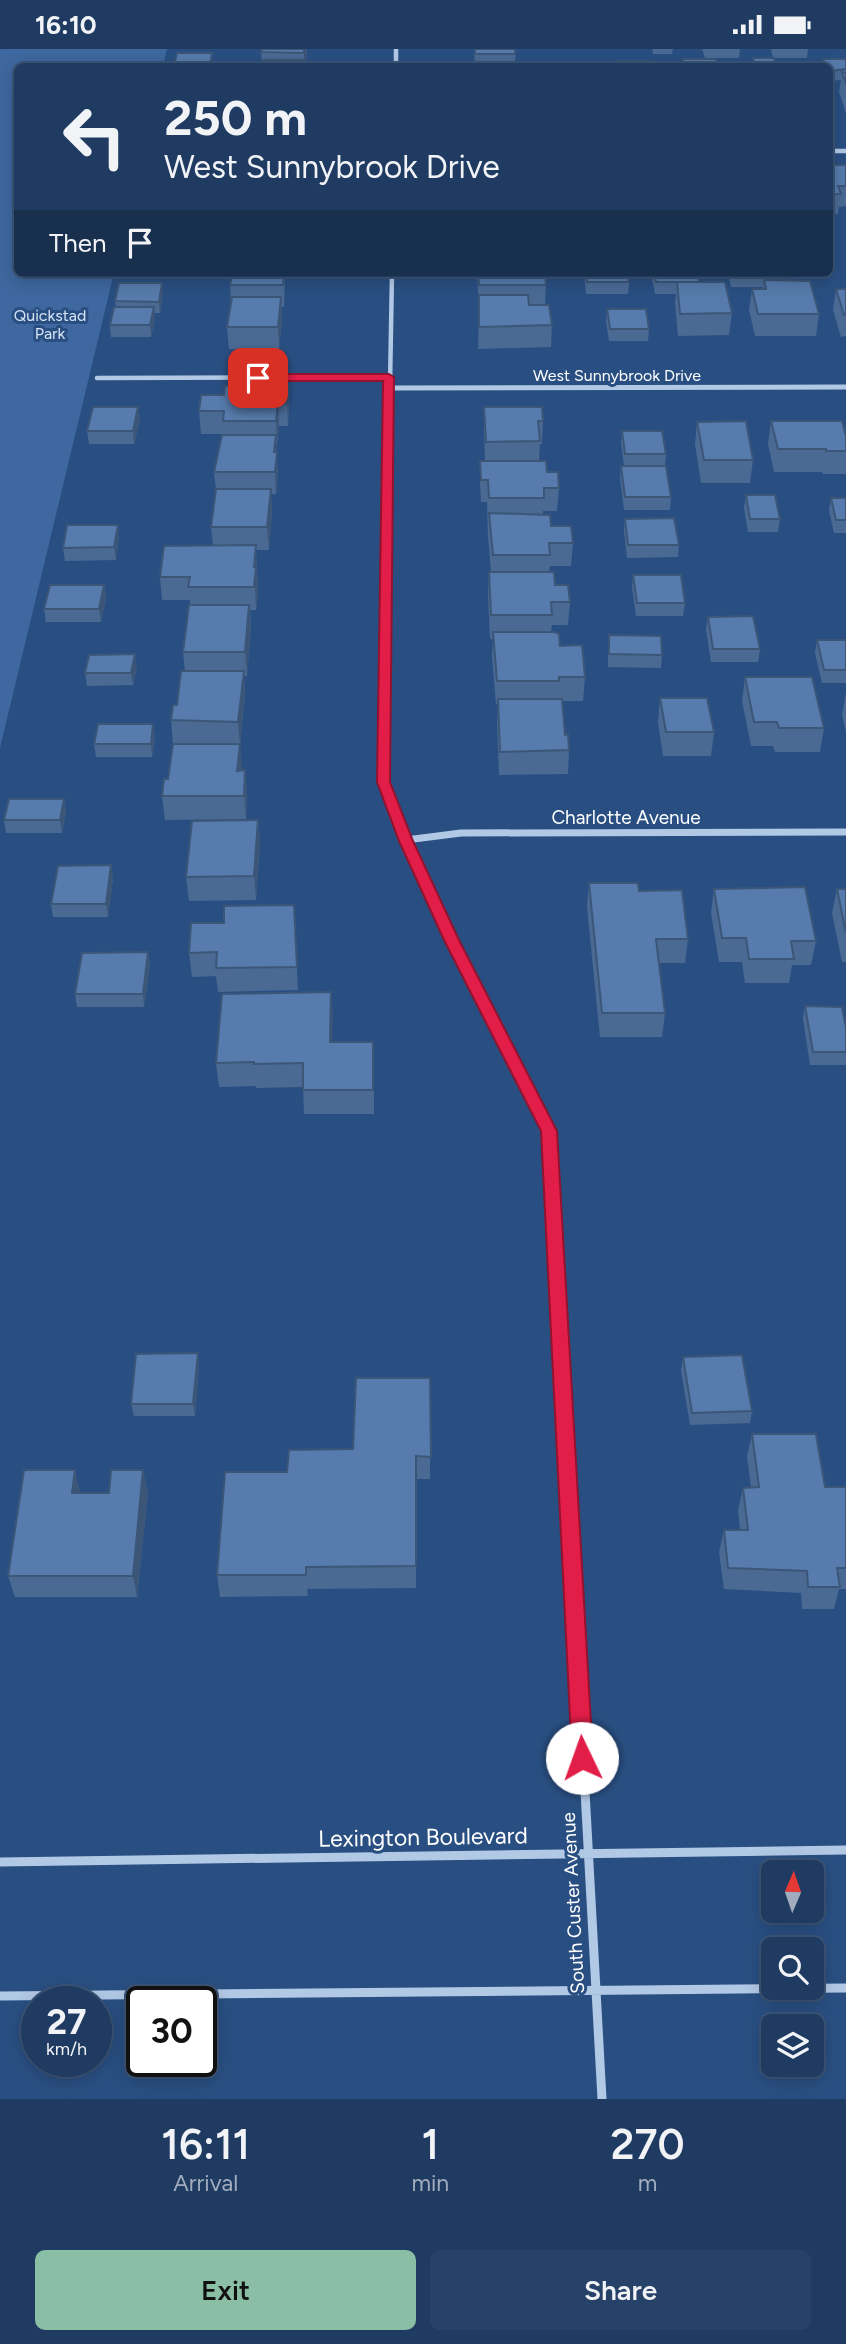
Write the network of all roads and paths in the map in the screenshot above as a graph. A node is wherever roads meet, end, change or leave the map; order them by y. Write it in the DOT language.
graph roads {
  1 [pos="392,277"];
  2 [pos="389,377"];
  3 [pos="97,378"];
  4 [pos="846,387"];
  5 [pos="389,388"];
  6 [pos="846,832"];
  7 [pos="406,841"];
  8 [pos="846,1850"];
  9 [pos="588,1854"];
  10 [pos="0,1862"];
  11 [pos="846,1988"];
  12 [pos="596,1990"];
  13 [pos="0,1996"];
  14 [pos="603,2099"];
  1 -- 2 [label="street, South Custer Avenue"];
  2 -- 3 [label="street"];
  2 -- 5 [label="street, South Custer Avenue"];
  4 -- 5 [label="street, West Sunnybrook Drive"];
  5 -- 7 [label="street, South Custer Avenue"];
  6 -- 7 [label="street, Charlotte Avenue"];
  7 -- 9 [label="street, South Custer Avenue"];
  8 -- 9 [label="street, Lexington Boulevard"];
  9 -- 10 [label="street, Lexington Boulevard"];
  9 -- 12 [label="street, South Custer Avenue"];
  11 -- 12 [label="street"];
  12 -- 13 [label="street"];
  12 -- 14 [label="street, South Custer Avenue"];
}
